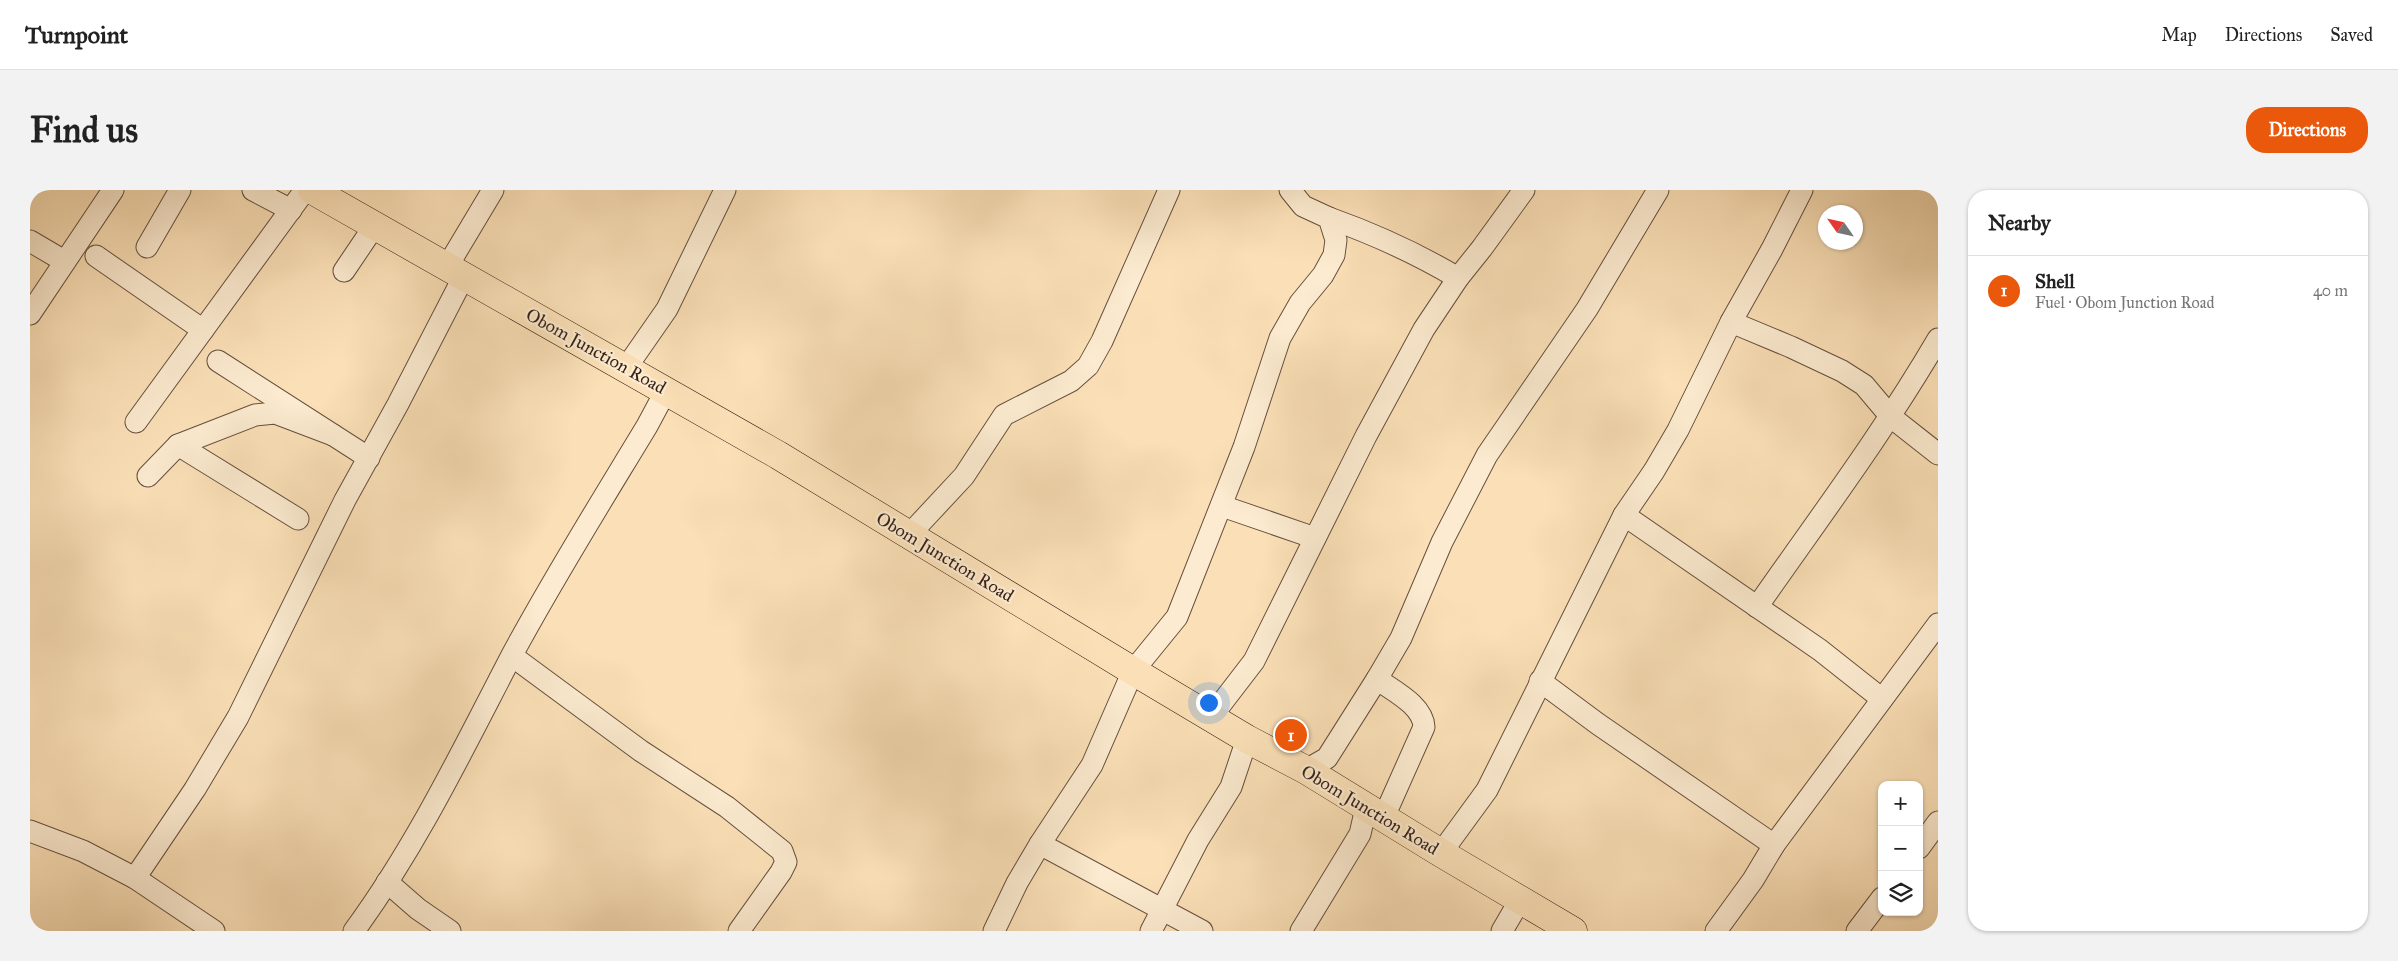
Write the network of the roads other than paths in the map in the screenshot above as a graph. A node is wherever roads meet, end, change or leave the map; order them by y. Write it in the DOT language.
graph roads {
  1 [pos="113,190"];
  2 [pos="180,190"];
  3 [pos="253,190"];
  4 [pos="305,190"];
  5 [pos="312,190"];
  6 [pos="493,190"];
  7 [pos="725,190"];
  8 [pos="1169,190"];
  9 [pos="1290,190"];
  10 [pos="1524,190"];
  11 [pos="1658,190"];
  12 [pos="1802,190"];
  13 [pos="291,210"];
  14 [pos="1329,218"];
  15 [pos="375,225"];
  16 [pos="30,241"];
  17 [pos="147,247"];
  18 [pos="96,256"];
  19 [pos="64,261"];
  20 [pos="344,271"];
  21 [pos="456,271"];
  22 [pos="1458,278"];
  23 [pos="30,314"];
  24 [pos="1731,322"];
  25 [pos="203,330"];
  26 [pos="1938,339"];
  27 [pos="218,360"];
  28 [pos="626,368"];
  29 [pos="659,385"];
  30 [pos="1891,417"];
  31 [pos="136,422"];
  32 [pos="333,435"];
  33 [pos="178,445"];
  34 [pos="1938,454"];
  35 [pos="369,458"];
  36 [pos="148,476"];
  37 [pos="1222,506"];
  38 [pos="1624,515"];
  39 [pos="298,519"];
  40 [pos="909,535"];
  41 [pos="1315,538"];
  42 [pos="1757,607"];
  43 [pos="1938,624"];
  44 [pos="512,656"];
  45 [pos="1133,672"];
  46 [pos="1377,679"];
  47 [pos="1540,681"];
  48 [pos="1882,699"];
  49 [pos="1211,717"];
  50 [pos="1247,739"];
  51 [pos="1306,770"];
  52 [pos="1375,813"];
  53 [pos="1938,822"];
  54 [pos="30,831"];
  55 [pos="1923,843"];
  56 [pos="1040,844"];
  57 [pos="1774,845"];
  58 [pos="1441,853"];
  59 [pos="135,878"];
  60 [pos="387,882"];
  61 [pos="1520,900"];
  62 [pos="1878,903"];
  63 [pos="1161,910"];
  64 [pos="214,931"];
  65 [pos="354,931"];
  66 [pos="450,931"];
  67 [pos="739,931"];
  68 [pos="994,931"];
  69 [pos="1151,931"];
  70 [pos="1202,931"];
  71 [pos="1301,931"];
  72 [pos="1502,931"];
  73 [pos="1573,931"];
  74 [pos="1716,931"];
  75 [pos="1857,931"];
  1 -- 19 [label="street"];
  2 -- 17 [label="street"];
  3 -- 13 [label="street"];
  4 -- 13 [label="street"];
  5 -- 15 [label="main road, Obom Junction Road"];
  6 -- 21 [label="street"];
  7 -- 28 [label="street"];
  8 -- 40 [label="street"];
  9 -- 14 [label="street"];
  10 -- 22 [label="street"];
  11 -- 46 [label="street"];
  12 -- 24 [label="street"];
  13 -- 25 [label="street"];
  14 -- 22 [label="street"];
  14 -- 37 [label="street"];
  15 -- 20 [label="street"];
  15 -- 21 [label="main road, Obom Junction Road"];
  16 -- 19 [label="street"];
  18 -- 25 [label="street"];
  19 -- 23 [label="street"];
  21 -- 28 [label="main road, Obom Junction Road"];
  21 -- 35 [label="street"];
  22 -- 41 [label="street"];
  24 -- 30 [label="street"];
  24 -- 38 [label="street"];
  25 -- 31 [label="street"];
  26 -- 30 [label="street"];
  27 -- 32 [label="street"];
  28 -- 29 [label="main road, Obom Junction Road"];
  29 -- 40 [label="main road, Obom Junction Road"];
  29 -- 44 [label="street"];
  30 -- 34 [label="street"];
  30 -- 42 [label="street"];
  32 -- 33 [label="street"];
  32 -- 35 [label="street"];
  33 -- 36 [label="street"];
  33 -- 39 [label="street"];
  35 -- 59 [label="street"];
  37 -- 41 [label="street"];
  37 -- 45 [label="street"];
  38 -- 42 [label="street"];
  38 -- 47 [label="street"];
  40 -- 45 [label="main road, Obom Junction Road"];
  41 -- 49 [label="street"];
  42 -- 48 [label="street"];
  43 -- 48 [label="street"];
  44 -- 60 [label="street"];
  44 -- 67 [label="street"];
  45 -- 49 [label="main road, Obom Junction Road"];
  45 -- 56 [label="street"];
  46 -- 51 [label="street"];
  46 -- 52 [label="street"];
  47 -- 57 [label="street"];
  47 -- 58 [label="street"];
  48 -- 57 [label="street"];
  49 -- 50 [label="main road, Obom Junction Road"];
  50 -- 51 [label="main road, Obom Junction Road"];
  50 -- 63 [label="street"];
  51 -- 52 [label="main road, Obom Junction Road"];
  52 -- 58 [label="main road, Obom Junction Road"];
  52 -- 71 [label="street"];
  53 -- 55 [label="street"];
  54 -- 59 [label="street"];
  56 -- 63 [label="street"];
  56 -- 68 [label="street"];
  57 -- 74 [label="street"];
  58 -- 61 [label="main road, Obom Junction Road"];
  59 -- 64 [label="street"];
  60 -- 65 [label="street"];
  60 -- 66 [label="street"];
  61 -- 72 [label="street"];
  61 -- 73 [label="main road, Obom Junction Road"];
  62 -- 75 [label="street"];
  63 -- 69 [label="street"];
  63 -- 70 [label="street"];
}
